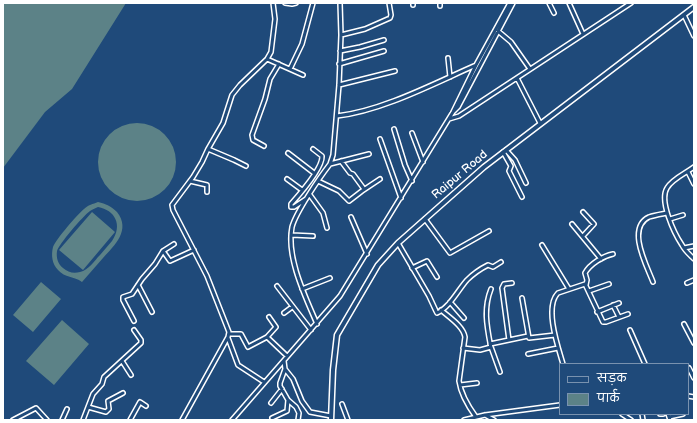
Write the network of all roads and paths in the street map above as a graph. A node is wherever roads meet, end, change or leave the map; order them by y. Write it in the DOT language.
graph roads {
  1 [pos="273,3"];
  2 [pos="286,3"];
  3 [pos="296,3"];
  4 [pos="313,3"];
  5 [pos="340,3"];
  6 [pos="389,3"];
  7 [pos="512,3"];
  8 [pos="549,3"];
  9 [pos="569,3"];
  10 [pos="632,3"];
  11 [pos="694,6"];
  12 [pos="554,13"];
  13 [pos="684,15"];
  14 [pos="498,31"];
  15 [pos="583,34"];
  16 [pos="341,35"];
  17 [pos="694,36"];
  18 [pos="384,40"];
  19 [pos="340,51"];
  20 [pos="384,51"];
  21 [pos="448,58"];
  22 [pos="267,59"];
  23 [pos="279,64"];
  24 [pos="339,64"];
  25 [pos="476,65"];
  26 [pos="290,69"];
  27 [pos="530,69"];
  28 [pos="396,71"];
  29 [pos="303,75"];
  30 [pos="450,77"];
  31 [pos="517,78"];
  32 [pos="339,85"];
  33 [pos="453,112"];
  34 [pos="337,116"];
  35 [pos="449,119"];
  36 [pos="540,123"];
  37 [pos="394,129"];
  38 [pos="412,133"];
  39 [pos="380,138"];
  40 [pos="264,146"];
  41 [pos="208,149"];
  42 [pos="313,149"];
  43 [pos="505,151"];
  44 [pos="288,153"];
  45 [pos="369,154"];
  46 [pos="341,161"];
  47 [pos="423,162"];
  48 [pos="330,164"];
  49 [pos="246,166"];
  50 [pos="694,167"];
  51 [pos="688,172"];
  52 [pos="314,173"];
  53 [pos="287,179"];
  54 [pos="380,180"];
  55 [pos="190,181"];
  56 [pos="412,181"];
  57 [pos="318,182"];
  58 [pos="526,183"];
  59 [pos="694,184"];
  60 [pos="364,189"];
  61 [pos="302,190"];
  62 [pos="207,192"];
  63 [pos="308,197"];
  64 [pos="522,197"];
  65 [pos="401,198"];
  66 [pos="583,212"];
  67 [pos="667,213"];
  68 [pos="683,215"];
  69 [pos="351,217"];
  70 [pos="425,219"];
  71 [pos="670,219"];
  72 [pos="572,224"];
  73 [pos="327,228"];
  74 [pos="489,231"];
  75 [pos="292,235"];
  76 [pos="313,236"];
  77 [pos="583,236"];
  78 [pos="174,244"];
  79 [pos="398,244"];
  80 [pos="542,245"];
  81 [pos="694,246"];
  82 [pos="684,248"];
  83 [pos="194,250"];
  84 [pos="163,251"];
  85 [pos="367,254"];
  86 [pos="613,254"];
  87 [pos="601,258"];
  88 [pos="694,259"];
  89 [pos="501,262"];
  90 [pos="412,268"];
  91 [pos="437,277"];
  92 [pos="330,278"];
  93 [pos="694,280"];
  94 [pos="653,282"];
  95 [pos="512,283"];
  96 [pos="687,283"];
  97 [pos="609,284"];
  98 [pos="138,285"];
  99 [pos="586,285"];
  100 [pos="277,286"];
  101 [pos="492,288"];
  102 [pos="302,289"];
  103 [pos="569,289"];
  104 [pos="589,291"];
  105 [pos="522,298"];
  106 [pos="450,302"];
  107 [pos="619,303"];
  108 [pos="613,305"];
  109 [pos="292,307"];
  110 [pos="441,310"];
  111 [pos="152,312"];
  112 [pos="597,312"];
  113 [pos="284,313"];
  114 [pos="628,314"];
  115 [pos="270,316"];
  116 [pos="619,317"];
  117 [pos="464,318"];
  118 [pos="134,321"];
  119 [pos="317,324"];
  120 [pos="684,324"];
  121 [pos="134,330"];
  122 [pos="311,330"];
  123 [pos="630,330"];
  124 [pos="228,335"];
  125 [pos="555,335"];
  126 [pos="528,336"];
  127 [pos="267,337"];
  128 [pos="509,340"];
  129 [pos="694,342"];
  130 [pos="491,346"];
  131 [pos="463,348"];
  132 [pos="558,348"];
  133 [pos="528,354"];
  134 [pos="287,356"];
  135 [pos="284,360"];
  136 [pos="122,362"];
  137 [pos="562,363"];
  138 [pos="645,363"];
  139 [pos="689,368"];
  140 [pos="285,369"];
  141 [pos="500,372"];
  142 [pos="131,375"];
  143 [pos="694,378"];
  144 [pos="264,382"];
  145 [pos="477,383"];
  146 [pos="460,385"];
  147 [pos="282,389"];
  148 [pos="123,393"];
  149 [pos="288,400"];
  150 [pos="271,404"];
  151 [pos="342,404"];
  152 [pos="559,405"];
  153 [pos="146,406"];
  154 [pos="88,407"];
  155 [pos="67,409"];
  156 [pos="485,415"];
  157 [pos="476,417"];
  158 [pos="272,418"];
  159 [pos="331,418"];
  160 [pos="13,420"];
  161 [pos="47,420"];
  162 [pos="62,420"];
  163 [pos="83,420"];
  164 [pos="130,420"];
  165 [pos="182,420"];
  166 [pos="232,420"];
  167 [pos="298,420"];
  168 [pos="348,420"];
  169 [pos="464,420"];
  170 [pos="494,420"];
  1 -- 22 [label="street"];
  2 -- 3 [label="street"];
  4 -- 26 [label="street"];
  5 -- 16 [label="street"];
  6 -- 16 [label="street"];
  7 -- 14 [label="street"];
  7 -- 25 [label="street"];
  8 -- 12 [label="street"];
  9 -- 15 [label="street"];
  10 -- 15 [label="street"];
  11 -- 13 [label="main road, Raipur Road"];
  13 -- 17 [label="street"];
  13 -- 36 [label="main road, Raipur Road"];
  14 -- 27 [label="street"];
  14 -- 33 [label="street"];
  15 -- 27 [label="street"];
  16 -- 19 [label="street"];
  18 -- 19 [label="street"];
  19 -- 24 [label="street"];
  20 -- 24 [label="street"];
  21 -- 30 [label="street"];
  22 -- 23 [label="street"];
  22 -- 41 [label="street"];
  23 -- 26 [label="street"];
  23 -- 40 [label="street"];
  24 -- 32 [label="street"];
  25 -- 30 [label="street"];
  25 -- 33 [label="street"];
  26 -- 29 [label="street"];
  27 -- 31 [label="street"];
  28 -- 32 [label="street"];
  30 -- 34 [label="street"];
  31 -- 35 [label="street"];
  31 -- 36 [label="street"];
  32 -- 34 [label="street"];
  33 -- 35 [label="street"];
  34 -- 48 [label="street"];
  35 -- 47 [label="street"];
  36 -- 43 [label="main road, Raipur Road"];
  37 -- 56 [label="street"];
  38 -- 47 [label="street"];
  39 -- 65 [label="street"];
  41 -- 49 [label="street"];
  41 -- 55 [label="street"];
  42 -- 52 [label="street"];
  43 -- 58 [label="street"];
  43 -- 64 [label="street"];
  43 -- 70 [label="main road, Raipur Road"];
  44 -- 52 [label="street"];
  45 -- 46 [label="street"];
  46 -- 48 [label="street"];
  46 -- 60 [label="street"];
  47 -- 56 [label="street"];
  48 -- 57 [label="street"];
  50 -- 51 [label="street"];
  51 -- 59 [label="street"];
  51 -- 67 [label="street"];
  52 -- 61 [label="street"];
  53 -- 61 [label="street"];
  54 -- 60 [label="street"];
  55 -- 62 [label="street"];
  55 -- 83 [label="street"];
  56 -- 65 [label="street"];
  57 -- 60 [label="street"];
  57 -- 63 [label="street"];
  61 -- 63 [label="street"];
  63 -- 73 [label="street"];
  63 -- 75 [label="street"];
  65 -- 85 [label="street"];
  66 -- 77 [label="street"];
  67 -- 71 [label="street"];
  67 -- 94 [label="street"];
  68 -- 71 [label="street"];
  69 -- 85 [label="street"];
  70 -- 74 [label="street"];
  70 -- 79 [label="main road, Raipur Road"];
  71 -- 82 [label="street"];
  72 -- 77 [label="street"];
  75 -- 76 [label="street"];
  75 -- 102 [label="street"];
  77 -- 87 [label="street"];
  78 -- 84 [label="street"];
  79 -- 90 [label="street"];
  79 -- 159 [label="main road, Raipur Road"];
  80 -- 103 [label="street"];
  81 -- 82 [label="street"];
  82 -- 88 [label="street"];
  83 -- 84 [label="street"];
  83 -- 124 [label="street"];
  84 -- 98 [label="street"];
  85 -- 119 [label="street"];
  86 -- 87 [label="street"];
  87 -- 99 [label="street"];
  89 -- 106 [label="street"];
  90 -- 91 [label="street"];
  90 -- 110 [label="street"];
  92 -- 102 [label="street"];
  93 -- 96 [label="street"];
  95 -- 128 [label="street"];
  97 -- 104 [label="street"];
  98 -- 111 [label="street"];
  98 -- 118 [label="street"];
  99 -- 103 [label="street"];
  99 -- 104 [label="street"];
  100 -- 109 [label="street"];
  101 -- 130 [label="street"];
  102 -- 119 [label="street"];
  103 -- 125 [label="street"];
  104 -- 112 [label="street"];
  105 -- 126 [label="street"];
  106 -- 110 [label="street"];
  106 -- 117 [label="street"];
  107 -- 108 [label="street"];
  108 -- 112 [label="street"];
  108 -- 116 [label="street"];
  109 -- 113 [label="street"];
  109 -- 122 [label="street"];
  110 -- 131 [label="street"];
  112 -- 116 [label="street"];
  114 -- 116 [label="street"];
  115 -- 127 [label="street"];
  119 -- 122 [label="street"];
  120 -- 129 [label="street"];
  121 -- 136 [label="street"];
  122 -- 134 [label="street"];
  123 -- 138 [label="street"];
  124 -- 127 [label="street"];
  124 -- 144 [label="street"];
  124 -- 165 [label="street"];
  125 -- 126 [label="street"];
  125 -- 132 [label="street"];
  126 -- 128 [label="street"];
  127 -- 134 [label="street"];
  128 -- 130 [label="street"];
  130 -- 131 [label="street"];
  130 -- 141 [label="street"];
  131 -- 146 [label="street"];
  132 -- 133 [label="street"];
  132 -- 137 [label="street"];
  134 -- 135 [label="street"];
  135 -- 140 [label="street"];
  135 -- 144 [label="street"];
  136 -- 142 [label="street"];
  136 -- 154 [label="street"];
  139 -- 143 [label="street"];
  140 -- 147 [label="street"];
  140 -- 159 [label="street"];
  144 -- 166 [label="street"];
  145 -- 146 [label="street"];
  146 -- 157 [label="street"];
  147 -- 149 [label="street"];
  147 -- 150 [label="street"];
  148 -- 154 [label="street"];
  149 -- 158 [label="street"];
  149 -- 167 [label="street"];
  151 -- 168 [label="street"];
  152 -- 156 [label="street"];
  153 -- 164 [label="street"];
  154 -- 163 [label="street"];
  155 -- 162 [label="street"];
  156 -- 157 [label="street"];
  156 -- 170 [label="street"];
  157 -- 169 [label="street"];
  160 -- 161 [label="street"];
}
